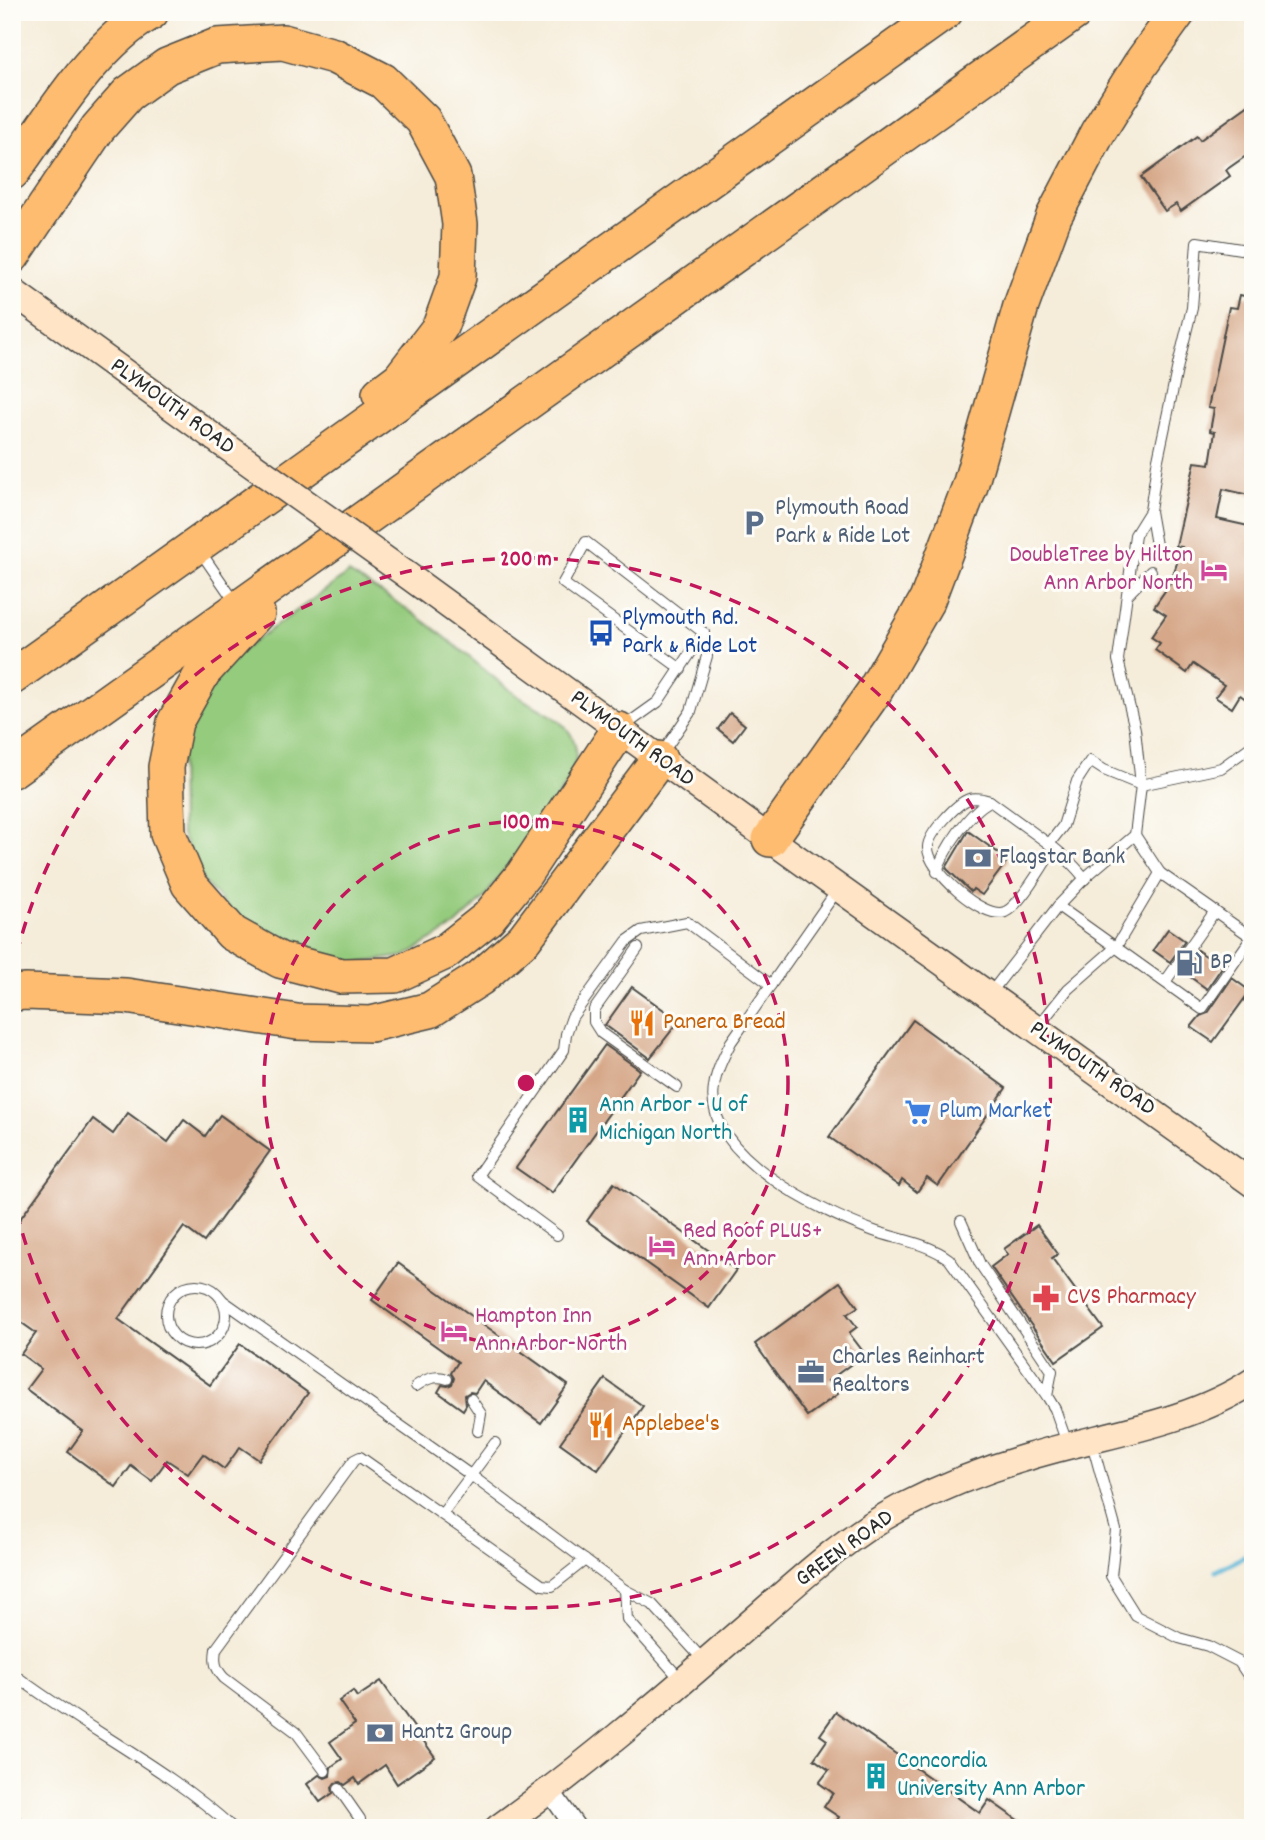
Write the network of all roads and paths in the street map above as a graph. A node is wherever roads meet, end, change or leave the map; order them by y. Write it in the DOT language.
graph roads {
  1 [pos="151,12"];
  2 [pos="945,12"];
  3 [pos="1075,12"];
  4 [pos="1178,12"];
  5 [pos="12,172"];
  6 [pos="1253,251"];
  7 [pos="12,256"];
  8 [pos="12,291"];
  9 [pos="1150,511"];
  10 [pos="198,543"];
  11 [pos="1156,545"];
  12 [pos="1151,570"];
  13 [pos="290,572"];
  14 [pos="1126,596"];
  15 [pos="240,608"];
  16 [pos="704,634"];
  17 [pos="681,669"];
  18 [pos="12,677"];
  19 [pos="620,730"];
  20 [pos="1253,745"];
  21 [pos="659,759"];
  22 [pos="12,770"];
  23 [pos="1141,785"];
  24 [pos="990,801"];
  25 [pos="1135,835"];
  26 [pos="770,839"];
  27 [pos="1052,846"];
  28 [pos="937,872"];
  29 [pos="1160,873"];
  30 [pos="1086,878"];
  31 [pos="839,888"];
  32 [pos="1058,906"];
  33 [pos="1215,911"];
  34 [pos="1253,938"];
  35 [pos="1116,947"];
  36 [pos="638,948"];
  37 [pos="1165,982"];
  38 [pos="771,985"];
  39 [pos="12,993"];
  40 [pos="989,995"];
  41 [pos="1036,1029"];
  42 [pos="677,1087"];
  43 [pos="1253,1184"];
  44 [pos="961,1221"];
  45 [pos="556,1235"];
  46 [pos="222,1300"];
  47 [pos="447,1379"];
  48 [pos="1253,1381"];
  49 [pos="416,1387"];
  50 [pos="1047,1396"];
  51 [pos="471,1399"];
  52 [pos="478,1431"];
  53 [pos="495,1443"];
  54 [pos="1079,1443"];
  55 [pos="472,1476"];
  56 [pos="442,1514"];
  57 [pos="584,1560"];
  58 [pos="625,1590"];
  59 [pos="705,1662"];
  60 [pos="12,1672"];
  61 [pos="683,1682"];
  62 [pos="1253,1683"];
  63 [pos="325,1772"];
  64 [pos="339,1790"];
  65 [pos="550,1791"];
  66 [pos="12,1815"];
  67 [pos="21,1828"];
  68 [pos="233,1828"];
  69 [pos="360,1828"];
  70 [pos="499,1828"];
  71 [pos="576,1828"];
  1 -- 5 [label="highway"];
  2 -- 10 [label="highway"];
  3 -- 13 [label="highway"];
  4 -- 26 [label="highway"];
  6 -- 9 [label="lane"];
  7 -- 10 [label="highway"];
  8 -- 19 [label="main road, PLYMOUTH ROAD, bridge"];
  9 -- 11 [label="lane"];
  9 -- 14 [label="lane"];
  10 -- 15 [label="lane"];
  10 -- 18 [label="highway"];
  12 -- 14 [label="lane"];
  13 -- 15 [label="highway"];
  13 -- 19 [label="highway"];
  14 -- 23 [label="lane"];
  15 -- 22 [label="highway"];
  16 -- 17 [label="lane"];
  16 -- 17 [label="lane"];
  16 -- 21 [label="lane"];
  17 -- 19 [label="lane"];
  19 -- 21 [label="main road, PLYMOUTH ROAD"];
  20 -- 23 [label="lane"];
  21 -- 26 [label="main road, PLYMOUTH ROAD"];
  21 -- 39 [label="highway"];
  23 -- 25 [label="lane"];
  23 -- 27 [label="lane"];
  24 -- 27 [label="lane"];
  24 -- 28 [label="lane"];
  24 -- 28 [label="lane"];
  25 -- 29 [label="lane"];
  25 -- 30 [label="lane"];
  26 -- 31 [label="main road, PLYMOUTH ROAD"];
  27 -- 28 [label="lane"];
  27 -- 30 [label="lane"];
  29 -- 33 [label="lane"];
  29 -- 35 [label="lane"];
  30 -- 32 [label="lane"];
  31 -- 38 [label="lane"];
  31 -- 40 [label="main road, PLYMOUTH ROAD"];
  32 -- 35 [label="lane"];
  32 -- 40 [label="lane"];
  33 -- 34 [label="lane"];
  33 -- 37 [label="lane"];
  34 -- 37 [label="lane"];
  35 -- 37 [label="lane"];
  35 -- 41 [label="lane"];
  36 -- 42 [label="lane"];
  38 -- 45 [label="lane"];
  38 -- 50 [label="lane"];
  40 -- 41 [label="main road, PLYMOUTH ROAD"];
  41 -- 43 [label="main road, PLYMOUTH ROAD"];
  44 -- 50 [label="lane"];
  46 -- 46 [label="lane"];
  46 -- 55 [label="lane"];
  47 -- 49 [label="lane"];
  48 -- 54 [label="main road, GREEN ROAD"];
  50 -- 54 [label="lane"];
  51 -- 52 [label="lane"];
  53 -- 55 [label="lane"];
  54 -- 59 [label="main road, GREEN ROAD"];
  54 -- 62 [label="lane"];
  55 -- 56 [label="lane"];
  55 -- 57 [label="lane"];
  56 -- 57 [label="lane"];
  56 -- 63 [label="lane"];
  57 -- 58 [label="lane"];
  58 -- 59 [label="lane"];
  58 -- 61 [label="lane"];
  59 -- 61 [label="main road, GREEN ROAD"];
  60 -- 68 [label="lane"];
  61 -- 65 [label="main road, GREEN ROAD"];
  64 -- 69 [label="lane"];
  65 -- 70 [label="main road, GREEN ROAD"];
  65 -- 71 [label="street"];
  66 -- 67 [label="lane"];
}
